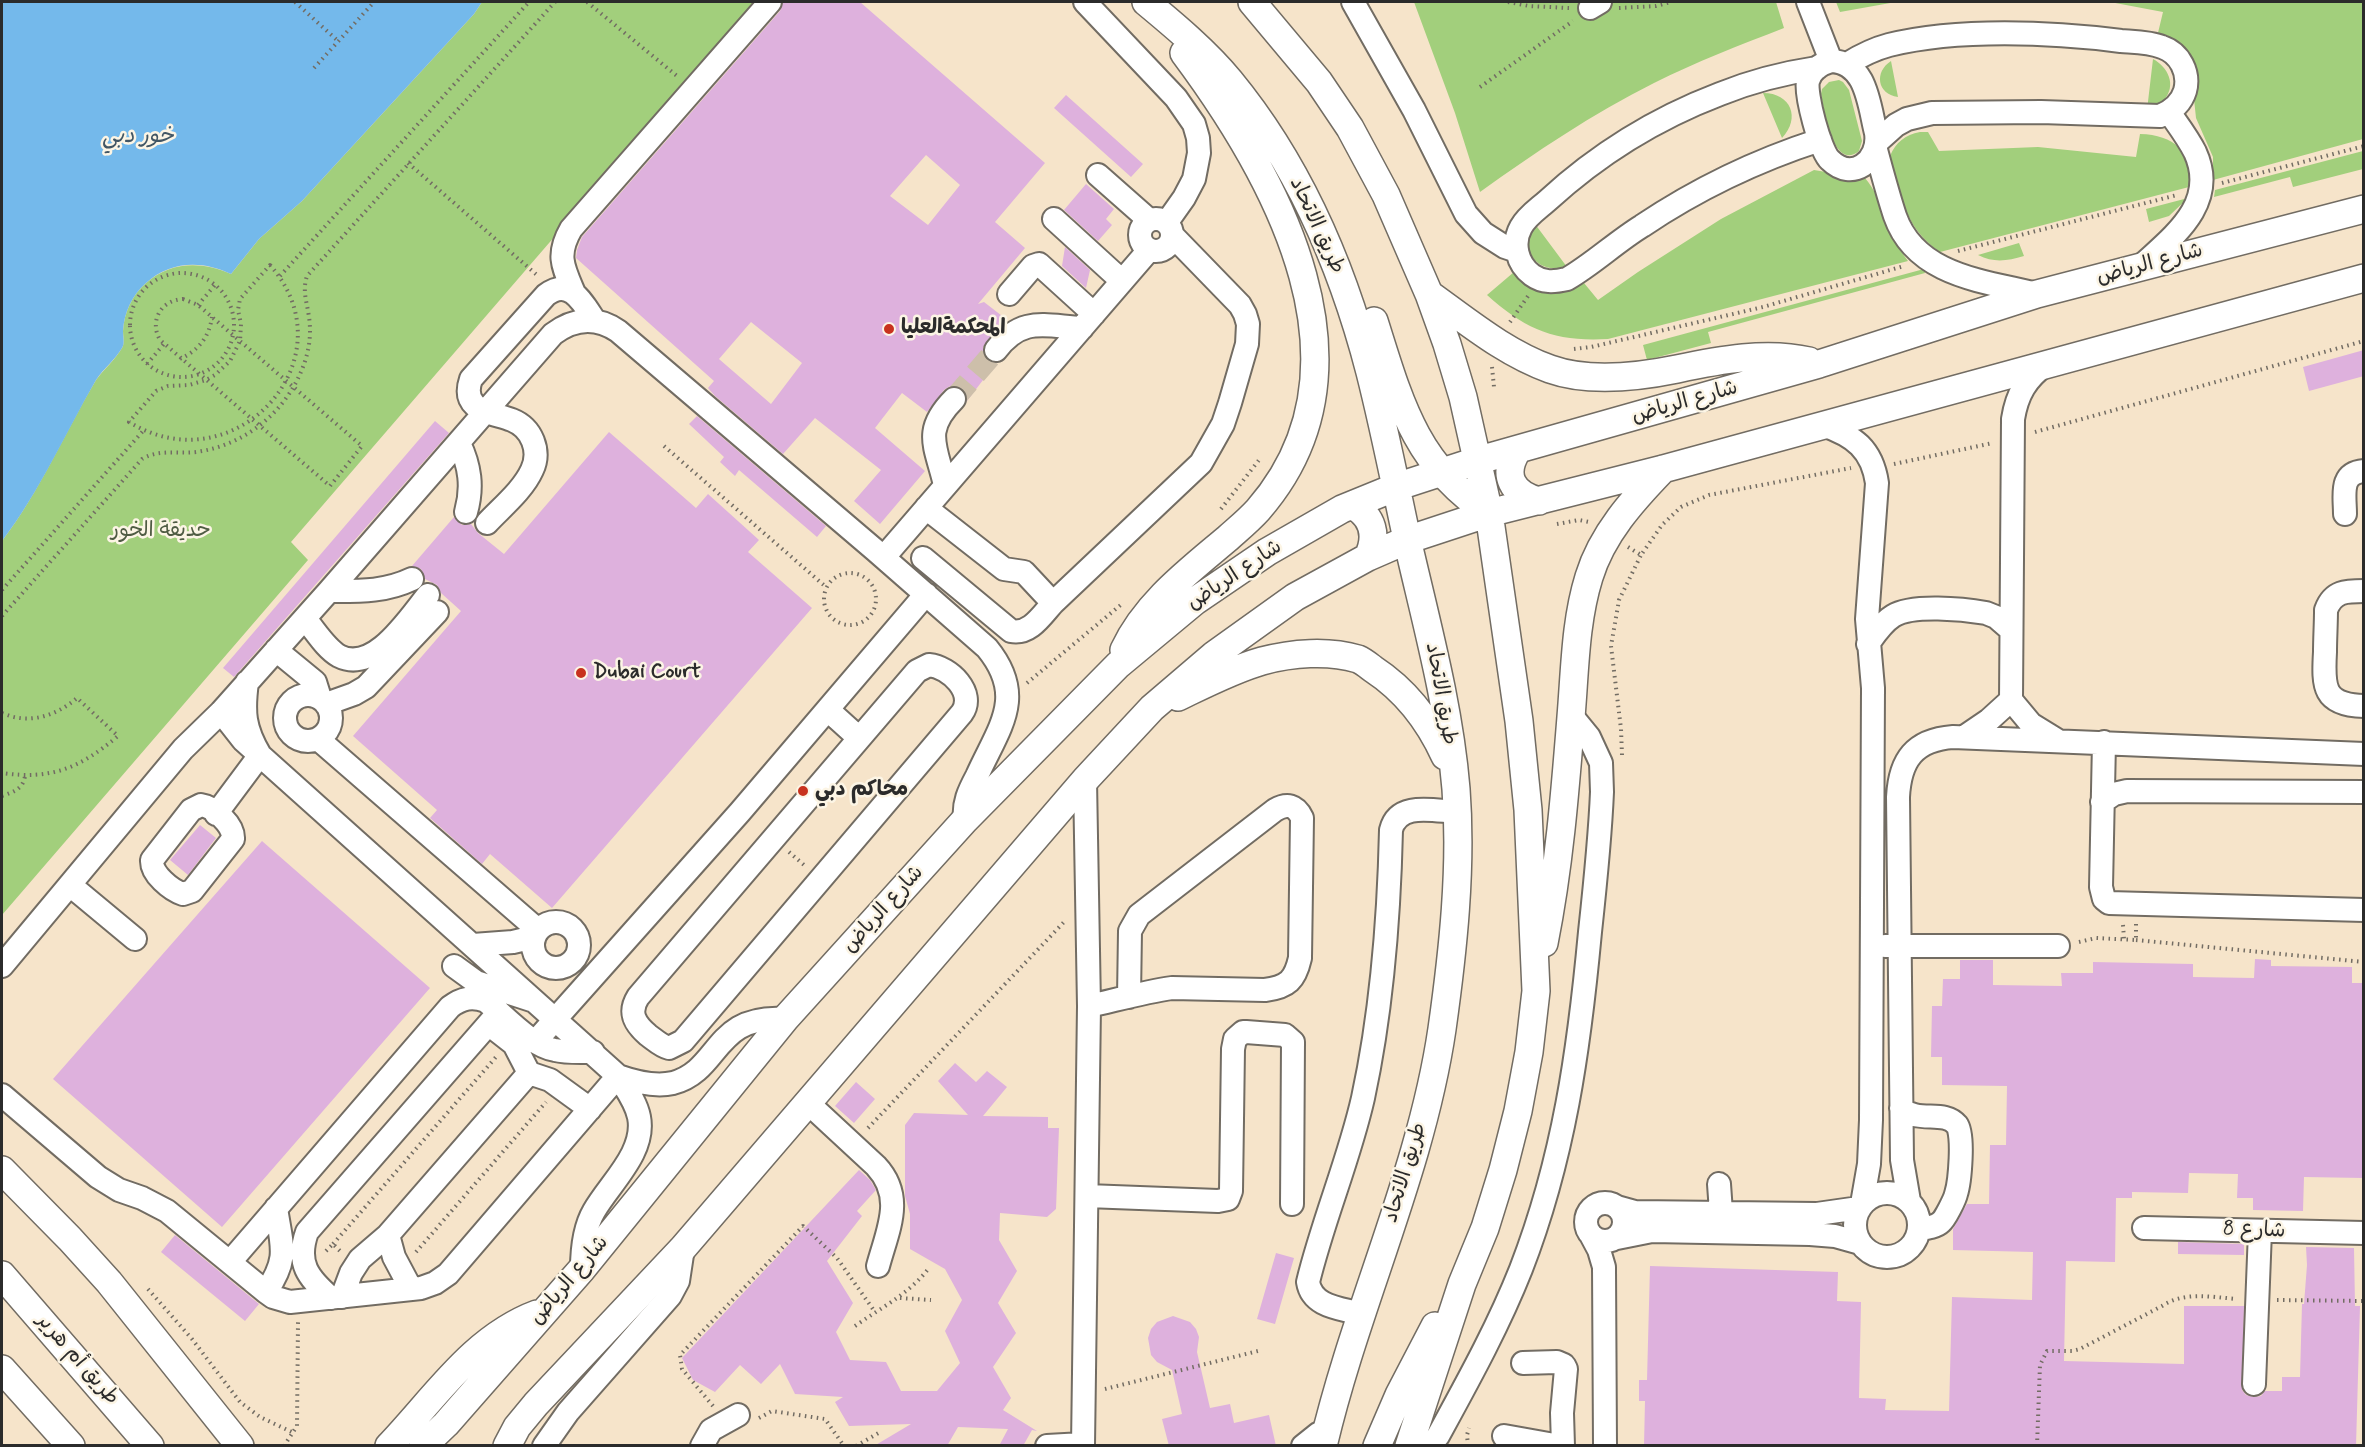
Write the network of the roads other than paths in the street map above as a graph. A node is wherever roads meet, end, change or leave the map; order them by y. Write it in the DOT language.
graph roads {
  1 [pos="770,2"];
  2 [pos="1085,2"];
  3 [pos="1252,2"];
  4 [pos="1353,2"];
  5 [pos="1808,2"];
  6 [pos="1148,3"];
  7 [pos="1832,64"];
  8 [pos="2169,112"];
  9 [pos="1820,140"];
  10 [pos="1876,146"];
  11 [pos="1098,175"];
  12 [pos="2364,209"];
  13 [pos="1313,211"];
  14 [pos="1054,219"];
  15 [pos="1163,226"];
  16 [pos="1517,251"];
  17 [pos="2139,268"];
  18 [pos="2364,278"];
  19 [pos="1122,281"];
  20 [pos="564,291"];
  21 [pos="1009,294"];
  22 [pos="1429,294"];
  23 [pos="2037,294"];
  24 [pos="595,321"];
  25 [pos="1088,321"];
  26 [pos="996,350"];
  27 [pos="1819,364"];
  28 [pos="2046,364"];
  29 [pos="954,399"];
  30 [pos="485,413"];
  31 [pos="1823,425"];
  32 [pos="459,443"];
  33 [pos="1517,451"];
  34 [pos="1476,461"];
  35 [pos="1663,469"];
  36 [pos="2364,471"];
  37 [pos="1441,473"];
  38 [pos="945,486"];
  39 [pos="1396,487"];
  40 [pos="1539,501"];
  41 [pos="1352,505"];
  42 [pos="926,508"];
  43 [pos="466,512"];
  44 [pos="1489,513"];
  45 [pos="2345,513"];
  46 [pos="487,523"];
  47 [pos="1407,540"];
  48 [pos="884,557"];
  49 [pos="1368,557"];
  50 [pos="923,558"];
  51 [pos="412,579"];
  52 [pos="329,591"];
  53 [pos="2364,591"];
  54 [pos="926,594"];
  55 [pos="1053,603"];
  56 [pos="304,619"];
  57 [pos="2011,630"];
  58 [pos="1868,644"];
  59 [pos="276,650"];
  60 [pos="1118,665"];
  61 [pos="247,682"];
  62 [pos="2011,699"];
  63 [pos="323,701"];
  64 [pos="2364,706"];
  65 [pos="1152,708"];
  66 [pos="828,710"];
  67 [pos="221,712"];
  68 [pos="1571,715"];
  69 [pos="1964,737"];
  70 [pos="859,738"];
  71 [pos="318,739"];
  72 [pos="2059,741"];
  73 [pos="2104,742"];
  74 [pos="2364,754"];
  75 [pos="260,755"];
  76 [pos="1085,780"];
  77 [pos="1456,786"];
  78 [pos="2364,792"];
  79 [pos="2102,802"];
  80 [pos="1457,812"];
  81 [pos="216,814"];
  82 [pos="965,820"];
  83 [pos="70,885"];
  84 [pos="2364,910"];
  85 [pos="135,939"];
  86 [pos="473,945"];
  87 [pos="1873,946"];
  88 [pos="1899,946"];
  89 [pos="2058,946"];
  90 [pos="2,966"];
  91 [pos="454,966"];
  92 [pos="1536,991"];
  93 [pos="1129,997"];
  94 [pos="535,1001"];
  95 [pos="1089,1006"];
  96 [pos="1873,1008"];
  97 [pos="1899,1008"];
  98 [pos="494,1018"];
  99 [pos="556,1018"];
  100 [pos="784,1019"];
  101 [pos="535,1042"];
  102 [pos="593,1052"];
  103 [pos="529,1073"];
  104 [pos="618,1076"];
  105 [pos="2,1095"];
  106 [pos="808,1103"];
  107 [pos="1901,1108"];
  108 [pos="590,1109"];
  109 [pos="2,1170"];
  110 [pos="1719,1184"];
  111 [pos="1087,1196"];
  112 [pos="1909,1201"];
  113 [pos="1292,1204"];
  114 [pos="1861,1206"];
  115 [pos="1617,1207"];
  116 [pos="276,1208"];
  117 [pos="1721,1212"];
  118 [pos="2144,1228"];
  119 [pos="1919,1229"];
  120 [pos="2260,1231"];
  121 [pos="2364,1233"];
  122 [pos="388,1235"];
  123 [pos="1591,1235"];
  124 [pos="1616,1238"];
  125 [pos="1860,1243"];
  126 [pos="683,1248"];
  127 [pos="230,1262"];
  128 [pos="878,1266"];
  129 [pos="1604,1267"];
  130 [pos="582,1269"];
  131 [pos="2,1275"];
  132 [pos="1462,1284"];
  133 [pos="411,1289"];
  134 [pos="266,1292"];
  135 [pos="336,1298"];
  136 [pos="547,1311"];
  137 [pos="1361,1314"];
  138 [pos="1523,1363"];
  139 [pos="2,1369"];
  140 [pos="2254,1384"];
  141 [pos="739,1419"];
  142 [pos="1504,1436"];
  143 [pos="1325,1438"];
  144 [pos="67,1440"];
  145 [pos="1083,1445"];
  146 [pos="150,1446"];
  147 [pos="240,1446"];
  148 [pos="389,1446"];
  149 [pos="423,1446"];
  150 [pos="507,1446"];
  151 [pos="544,1446"];
  152 [pos="702,1446"];
  153 [pos="1047,1446"];
  154 [pos="1302,1446"];
  155 [pos="1377,1446"];
  156 [pos="1409,1446"];
  157 [pos="1430,1446"];
  158 [pos="1562,1446"];
  159 [pos="1605,1446"];
  1 -- 20 [label="street"];
  2 -- 15 [label="street"];
  3 -- 22 [label="main road"];
  4 -- 16 [label="street"];
  5 -- 7 [label="street"];
  6 -- 13 [label="main road, طريق الاتحاد"];
  6 -- 60 [label="main road"];
  7 -- 8 [label="street"];
  7 -- 9 [label="street"];
  7 -- 10 [label="street"];
  7 -- 16 [label="street"];
  8 -- 10 [label="street"];
  8 -- 17 [label="street"];
  9 -- 10 [label="street"];
  9 -- 16 [label="street"];
  10 -- 23 [label="street"];
  11 -- 15 [label="street"];
  12 -- 17 [label="main road, شارع الرياض"];
  13 -- 37 [label="main road"];
  13 -- 39 [label="main road, طريق الاتحاد"];
  14 -- 19 [label="street"];
  15 -- 19 [label="street"];
  15 -- 55 [label="street"];
  17 -- 23 [label="main road, شارع الرياض"];
  18 -- 28 [label="main road"];
  19 -- 25 [label="street"];
  20 -- 24 [label="street"];
  20 -- 30 [label="street"];
  21 -- 25 [label="street"];
  22 -- 27 [label="main road"];
  22 -- 34 [label="main road"];
  23 -- 27 [label="main road, شارع الرياض"];
  24 -- 30 [label="street"];
  24 -- 48 [label="street"];
  25 -- 26 [label="street"];
  25 -- 38 [label="street"];
  27 -- 33 [label="main road, شارع الرياض"];
  28 -- 31 [label="main road"];
  28 -- 57 [label="street"];
  29 -- 38 [label="street"];
  30 -- 32 [label="street"];
  30 -- 46 [label="street"];
  31 -- 35 [label="main road"];
  31 -- 58 [label="street"];
  32 -- 43 [label="street"];
  32 -- 52 [label="street"];
  33 -- 34 [label="main road, شارع الرياض"];
  33 -- 40 [label="main road"];
  34 -- 37 [label="main road, شارع الرياض"];
  34 -- 44 [label="main road"];
  35 -- 40 [label="main road"];
  35 -- 68 [label="main road"];
  36 -- 45 [label="street"];
  37 -- 39 [label="main road, شارع الرياض"];
  37 -- 44 [label="main road"];
  38 -- 42 [label="street"];
  39 -- 41 [label="main road, شارع الرياض"];
  39 -- 47 [label="main road, طريق الاتحاد"];
  40 -- 44 [label="main road"];
  41 -- 49 [label="main road"];
  41 -- 60 [label="main road, شارع الرياض"];
  42 -- 48 [label="street"];
  42 -- 55 [label="street"];
  44 -- 47 [label="main road"];
  44 -- 92 [label="main road"];
  47 -- 49 [label="main road"];
  47 -- 77 [label="main road, طريق الاتحاد"];
  48 -- 54 [label="street"];
  49 -- 65 [label="main road"];
  50 -- 55 [label="street"];
  51 -- 52 [label="street"];
  52 -- 56 [label="street"];
  53 -- 64 [label="street"];
  54 -- 66 [label="street"];
  54 -- 82 [label="street"];
  56 -- 59 [label="street"];
  56 -- 63 [label="street"];
  57 -- 58 [label="street"];
  57 -- 62 [label="street"];
  58 -- 87 [label="street"];
  59 -- 61 [label="street"];
  59 -- 63 [label="street"];
  60 -- 82 [label="main road, شارع الرياض"];
  61 -- 67 [label="street"];
  61 -- 75 [label="street"];
  62 -- 69 [label="street"];
  62 -- 72 [label="street"];
  63 -- 71 [label="street"];
  63 -- 71 [label="street"];
  65 -- 76 [label="main road"];
  65 -- 77 [label="main road"];
  66 -- 70 [label="street"];
  66 -- 99 [label="street"];
  67 -- 75 [label="street"];
  67 -- 83 [label="street"];
  68 -- 92 [label="main road"];
  68 -- 157 [label="street"];
  69 -- 72 [label="street"];
  69 -- 88 [label="street"];
  70 -- 70 [label="street"];
  71 -- 86 [label="street"];
  72 -- 73 [label="street"];
  73 -- 74 [label="street"];
  73 -- 79 [label="street"];
  75 -- 81 [label="street"];
  75 -- 86 [label="street"];
  76 -- 95 [label="street"];
  76 -- 106 [label="main road"];
  77 -- 80 [label="main road, طريق الاتحاد"];
  78 -- 79 [label="street"];
  79 -- 84 [label="street"];
  80 -- 137 [label="main road, طريق الاتحاد"];
  80 -- 137 [label="street"];
  82 -- 100 [label="main road, شارع الرياض"];
  83 -- 85 [label="street"];
  83 -- 90 [label="street"];
  86 -- 94 [label="street"];
  87 -- 88 [label="street"];
  87 -- 96 [label="street"];
  88 -- 89 [label="street"];
  88 -- 97 [label="street"];
  91 -- 94 [label="street"];
  92 -- 132 [label="main road"];
  93 -- 93 [label="street"];
  93 -- 95 [label="street"];
  94 -- 99 [label="street"];
  95 -- 111 [label="street"];
  96 -- 97 [label="street"];
  96 -- 114 [label="street"];
  97 -- 107 [label="street"];
  98 -- 101 [label="street"];
  98 -- 103 [label="street"];
  98 -- 116 [label="street"];
  98 -- 135 [label="street"];
  99 -- 101 [label="street"];
  99 -- 102 [label="street"];
  100 -- 104 [label="street"];
  100 -- 130 [label="main road, شارع الرياض"];
  101 -- 102 [label="street"];
  102 -- 104 [label="street"];
  103 -- 108 [label="street"];
  103 -- 122 [label="street"];
  104 -- 108 [label="street"];
  104 -- 130 [label="street"];
  105 -- 127 [label="street"];
  106 -- 126 [label="main road"];
  106 -- 128 [label="street"];
  107 -- 112 [label="street"];
  107 -- 119 [label="street"];
  108 -- 133 [label="street"];
  109 -- 147 [label="main road"];
  110 -- 117 [label="street"];
  111 -- 113 [label="street"];
  111 -- 145 [label="street"];
  112 -- 114 [label="street"];
  112 -- 119 [label="street"];
  114 -- 117 [label="street"];
  114 -- 125 [label="street"];
  115 -- 117 [label="street"];
  115 -- 123 [label="street"];
  115 -- 124 [label="street"];
  116 -- 127 [label="street"];
  116 -- 134 [label="street"];
  118 -- 120 [label="street, شارع 8"];
  119 -- 125 [label="street"];
  120 -- 121 [label="street, شارع 8"];
  120 -- 140 [label="street"];
  122 -- 133 [label="street"];
  122 -- 135 [label="street"];
  123 -- 124 [label="street"];
  123 -- 129 [label="street"];
  124 -- 125 [label="street"];
  124 -- 129 [label="street"];
  126 -- 150 [label="main road"];
  126 -- 151 [label="street"];
  127 -- 134 [label="street"];
  129 -- 159 [label="street"];
  130 -- 136 [label="main road, شارع الرياض"];
  131 -- 146 [label="main road, طريق أم هرير"];
  132 -- 155 [label="main road"];
  132 -- 156 [label="main road"];
  133 -- 135 [label="street"];
  134 -- 135 [label="street"];
  136 -- 148 [label="main road"];
  136 -- 149 [label="main road, شارع الرياض"];
  137 -- 143 [label="main road, طريق الاتحاد"];
  138 -- 158 [label="street"];
  139 -- 144 [label="main road"];
  141 -- 152 [label="street"];
  142 -- 158 [label="street"];
  143 -- 154 [label="street"];
  145 -- 153 [label="street"];
}
